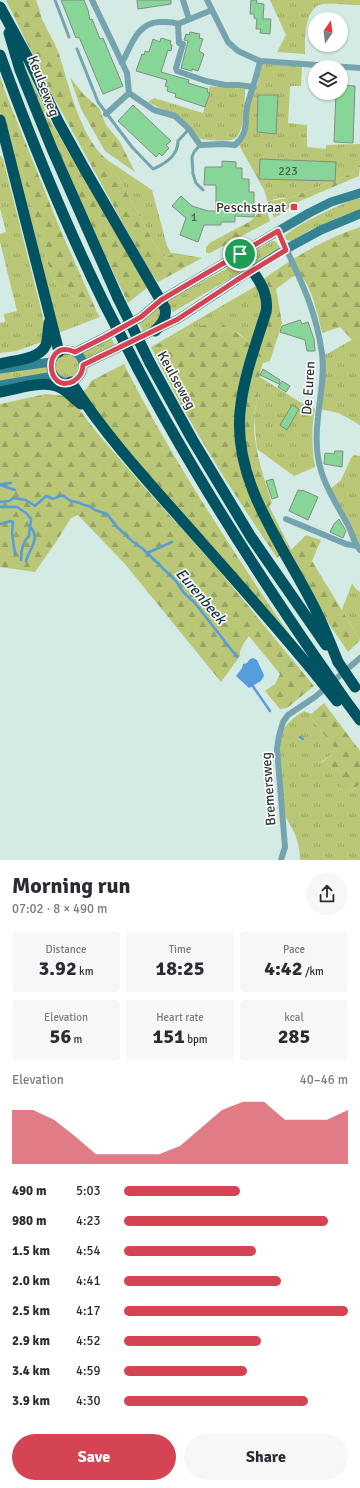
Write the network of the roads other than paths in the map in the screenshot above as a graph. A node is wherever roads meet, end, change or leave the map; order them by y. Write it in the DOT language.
graph roads {
  1 [pos="55,0"];
  2 [pos="92,0"];
  3 [pos="96,0"];
  4 [pos="183,0"];
  5 [pos="208,0"];
  6 [pos="0,8"];
  7 [pos="212,10"];
  8 [pos="189,19"];
  9 [pos="178,24"];
  10 [pos="69,37"];
  11 [pos="77,50"];
  12 [pos="0,55"];
  13 [pos="260,61"];
  14 [pos="122,63"];
  15 [pos="360,68"];
  16 [pos="254,87"];
  17 [pos="129,93"];
  18 [pos="106,114"];
  19 [pos="0,120"];
  20 [pos="189,129"];
  21 [pos="200,145"];
  22 [pos="203,190"];
  23 [pos="360,193"];
  24 [pos="360,214"];
  25 [pos="278,231"];
  26 [pos="286,250"];
  27 [pos="240,254"];
  28 [pos="252,271"];
  29 [pos="161,300"];
  30 [pos="50,316"];
  31 [pos="155,330"];
  32 [pos="59,352"];
  33 [pos="75,352"];
  34 [pos="51,362"];
  35 [pos="0,364"];
  36 [pos="83,365"];
  37 [pos="0,369"];
  38 [pos="54,376"];
  39 [pos="71,382"];
  40 [pos="0,385"];
  41 [pos="0,392"];
  42 [pos="88,410"];
  43 [pos="286,519"];
  44 [pos="358,548"];
  45 [pos="360,658"];
  46 [pos="338,662"];
  47 [pos="321,673"];
  48 [pos="358,690"];
  49 [pos="358,717"];
  50 [pos="281,860"];
  1 -- 10 [label="lane"];
  2 -- 3 [label="street"];
  2 -- 14 [label="street"];
  4 -- 8 [label="street"];
  5 -- 7 [label="street"];
  6 -- 29 [label="highway"];
  6 -- 46 [label="highway, Keulseweg, bridge"];
  7 -- 8 [label="street"];
  7 -- 13 [label="street"];
  8 -- 9 [label="street"];
  9 -- 14 [label="street"];
  9 -- 16 [label="street"];
  11 -- 18 [label="lane"];
  12 -- 47 [label="highway, Keulseweg, bridge"];
  13 -- 15 [label="street"];
  13 -- 16 [label="street"];
  14 -- 17 [label="street"];
  16 -- 21 [label="street"];
  17 -- 18 [label="street"];
  17 -- 20 [label="street"];
  18 -- 20 [label="lane"];
  19 -- 30 [label="highway"];
  20 -- 21 [label="street"];
  21 -- 22 [label="lane"];
  23 -- 25 [label="street"];
  24 -- 26 [label="street"];
  25 -- 26 [label="street, De Euren"];
  25 -- 27 [label="street"];
  26 -- 28 [label="street"];
  26 -- 44 [label="street, De Euren"];
  27 -- 28 [label="highway"];
  27 -- 29 [label="street"];
  28 -- 31 [label="street"];
  28 -- 46 [label="highway"];
  29 -- 31 [label="highway"];
  29 -- 33 [label="street"];
  30 -- 32 [label="highway"];
  30 -- 35 [label="highway"];
  31 -- 36 [label="street"];
  32 -- 33 [label="street"];
  32 -- 34 [label="street"];
  33 -- 36 [label="street"];
  34 -- 37 [label="street"];
  34 -- 38 [label="street"];
  36 -- 39 [label="street"];
  38 -- 39 [label="street"];
  38 -- 40 [label="street"];
  39 -- 42 [label="highway"];
  41 -- 42 [label="highway"];
  42 -- 47 [label="highway"];
  43 -- 44 [label="street, De Euren"];
  45 -- 50 [label="street, Bremersweg"];
  46 -- 48 [label="highway, Keulseweg, bridge"];
  47 -- 49 [label="highway, Keulseweg, bridge"];
}
